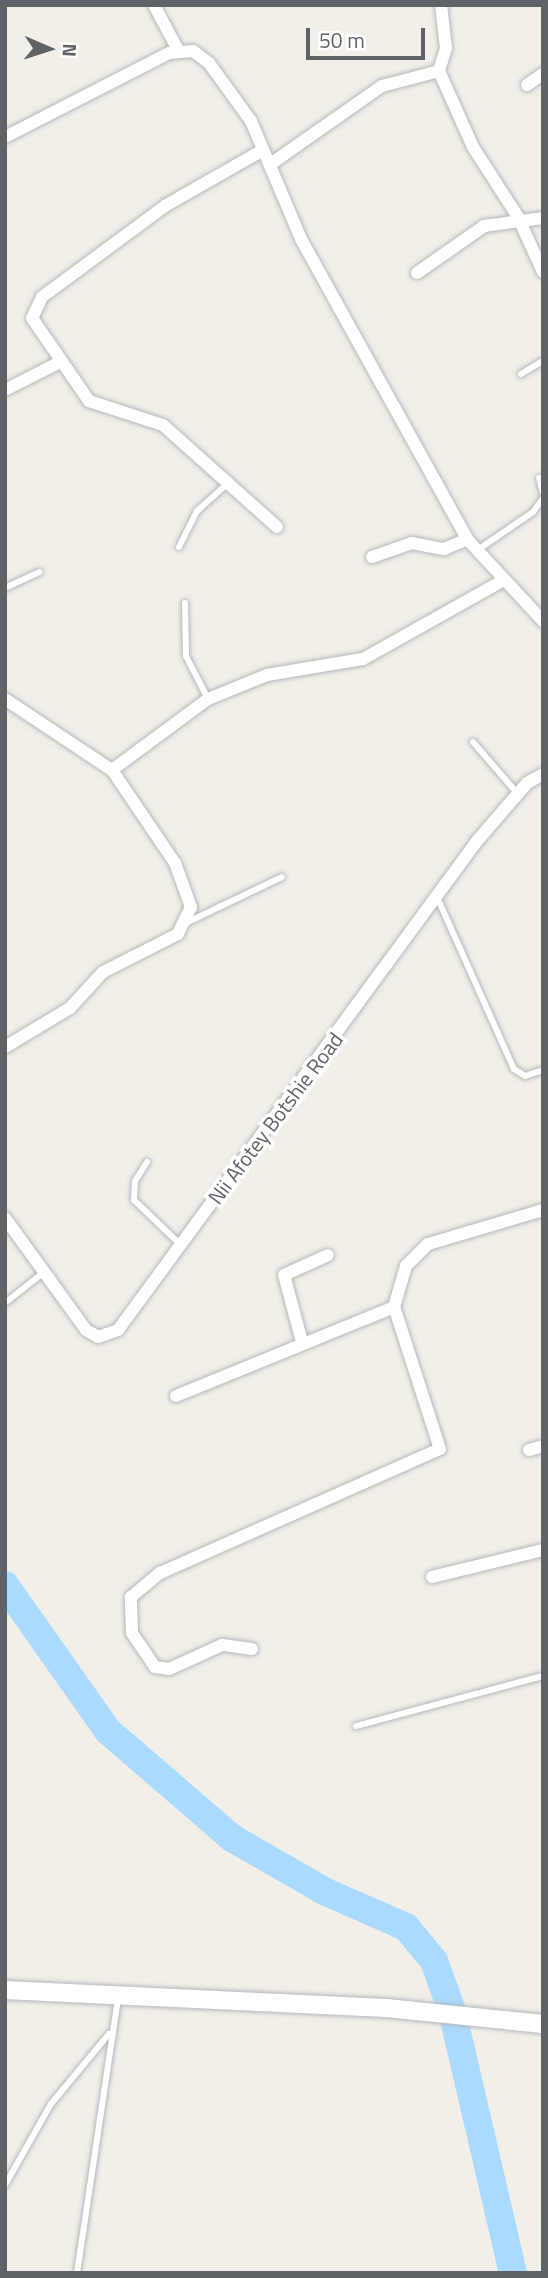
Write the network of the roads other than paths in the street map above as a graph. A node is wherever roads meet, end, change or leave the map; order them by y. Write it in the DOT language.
graph roads {
  1 [pos="154,5"];
  2 [pos="441,5"];
  3 [pos="178,50"];
  4 [pos="439,71"];
  5 [pos="543,74"];
  6 [pos="527,85"];
  7 [pos="5,137"];
  8 [pos="263,150"];
  9 [pos="272,163"];
  10 [pos="518,217"];
  11 [pos="543,218"];
  12 [pos="543,272"];
  13 [pos="417,273"];
  14 [pos="543,361"];
  15 [pos="61,362"];
  16 [pos="521,374"];
  17 [pos="5,390"];
  18 [pos="539,478"];
  19 [pos="227,484"];
  20 [pos="543,496"];
  21 [pos="277,527"];
  22 [pos="467,539"];
  23 [pos="179,547"];
  24 [pos="479,549"];
  25 [pos="372,558"];
  26 [pos="39,572"];
  27 [pos="500,582"];
  28 [pos="5,588"];
  29 [pos="185,603"];
  30 [pos="543,621"];
  31 [pos="5,699"];
  32 [pos="208,699"];
  33 [pos="473,742"];
  34 [pos="112,770"];
  35 [pos="543,774"];
  36 [pos="518,794"];
  37 [pos="282,877"];
  38 [pos="437,897"];
  39 [pos="188,922"];
  40 [pos="5,1047"];
  41 [pos="543,1070"];
  42 [pos="147,1162"];
  43 [pos="543,1210"];
  44 [pos="5,1218"];
  45 [pos="183,1247"];
  46 [pos="328,1255"];
  47 [pos="44,1272"];
  48 [pos="5,1303"];
  49 [pos="394,1307"];
  50 [pos="303,1342"];
  51 [pos="176,1396"];
  52 [pos="543,1446"];
  53 [pos="529,1450"];
  54 [pos="543,1550"];
  55 [pos="432,1577"];
  56 [pos="252,1649"];
  57 [pos="543,1676"];
  58 [pos="356,1726"];
  59 [pos="5,1990"];
  60 [pos="119,1997"];
  61 [pos="543,2024"];
  62 [pos="110,2032"];
  63 [pos="5,2185"];
  64 [pos="76,2273"];
  1 -- 3 [label="street"];
  2 -- 4 [label="street"];
  3 -- 7 [label="street"];
  3 -- 8 [label="street"];
  4 -- 9 [label="street"];
  4 -- 10 [label="street"];
  5 -- 6 [label="street"];
  8 -- 9 [label="street"];
  8 -- 15 [label="street"];
  9 -- 22 [label="street"];
  10 -- 11 [label="street"];
  10 -- 12 [label="street"];
  10 -- 13 [label="street"];
  14 -- 16 [label="lane"];
  15 -- 17 [label="street"];
  15 -- 19 [label="street"];
  18 -- 20 [label="lane"];
  19 -- 21 [label="street"];
  19 -- 23 [label="lane"];
  20 -- 24 [label="lane"];
  22 -- 24 [label="street"];
  22 -- 25 [label="street"];
  24 -- 27 [label="street"];
  26 -- 28 [label="lane"];
  27 -- 30 [label="street"];
  27 -- 32 [label="street"];
  29 -- 32 [label="lane"];
  31 -- 34 [label="street"];
  32 -- 34 [label="street"];
  33 -- 36 [label="lane"];
  34 -- 39 [label="street"];
  35 -- 36 [label="street, Nii Afotey Botshie Road"];
  36 -- 38 [label="street, Nii Afotey Botshie Road"];
  37 -- 39 [label="lane"];
  38 -- 41 [label="lane"];
  38 -- 45 [label="street, Nii Afotey Botshie Road"];
  39 -- 40 [label="street"];
  42 -- 45 [label="lane"];
  43 -- 49 [label="street"];
  44 -- 47 [label="street, Nii Afotey Botshie Road"];
  45 -- 47 [label="street, Nii Afotey Botshie Road"];
  46 -- 50 [label="street"];
  47 -- 48 [label="lane"];
  49 -- 50 [label="street"];
  49 -- 56 [label="street"];
  50 -- 51 [label="street"];
  52 -- 53 [label="street"];
  54 -- 55 [label="street"];
  57 -- 58 [label="lane"];
  59 -- 60 [label="street"];
  60 -- 61 [label="street"];
  60 -- 62 [label="lane"];
  62 -- 63 [label="lane"];
  62 -- 64 [label="lane"];
}
